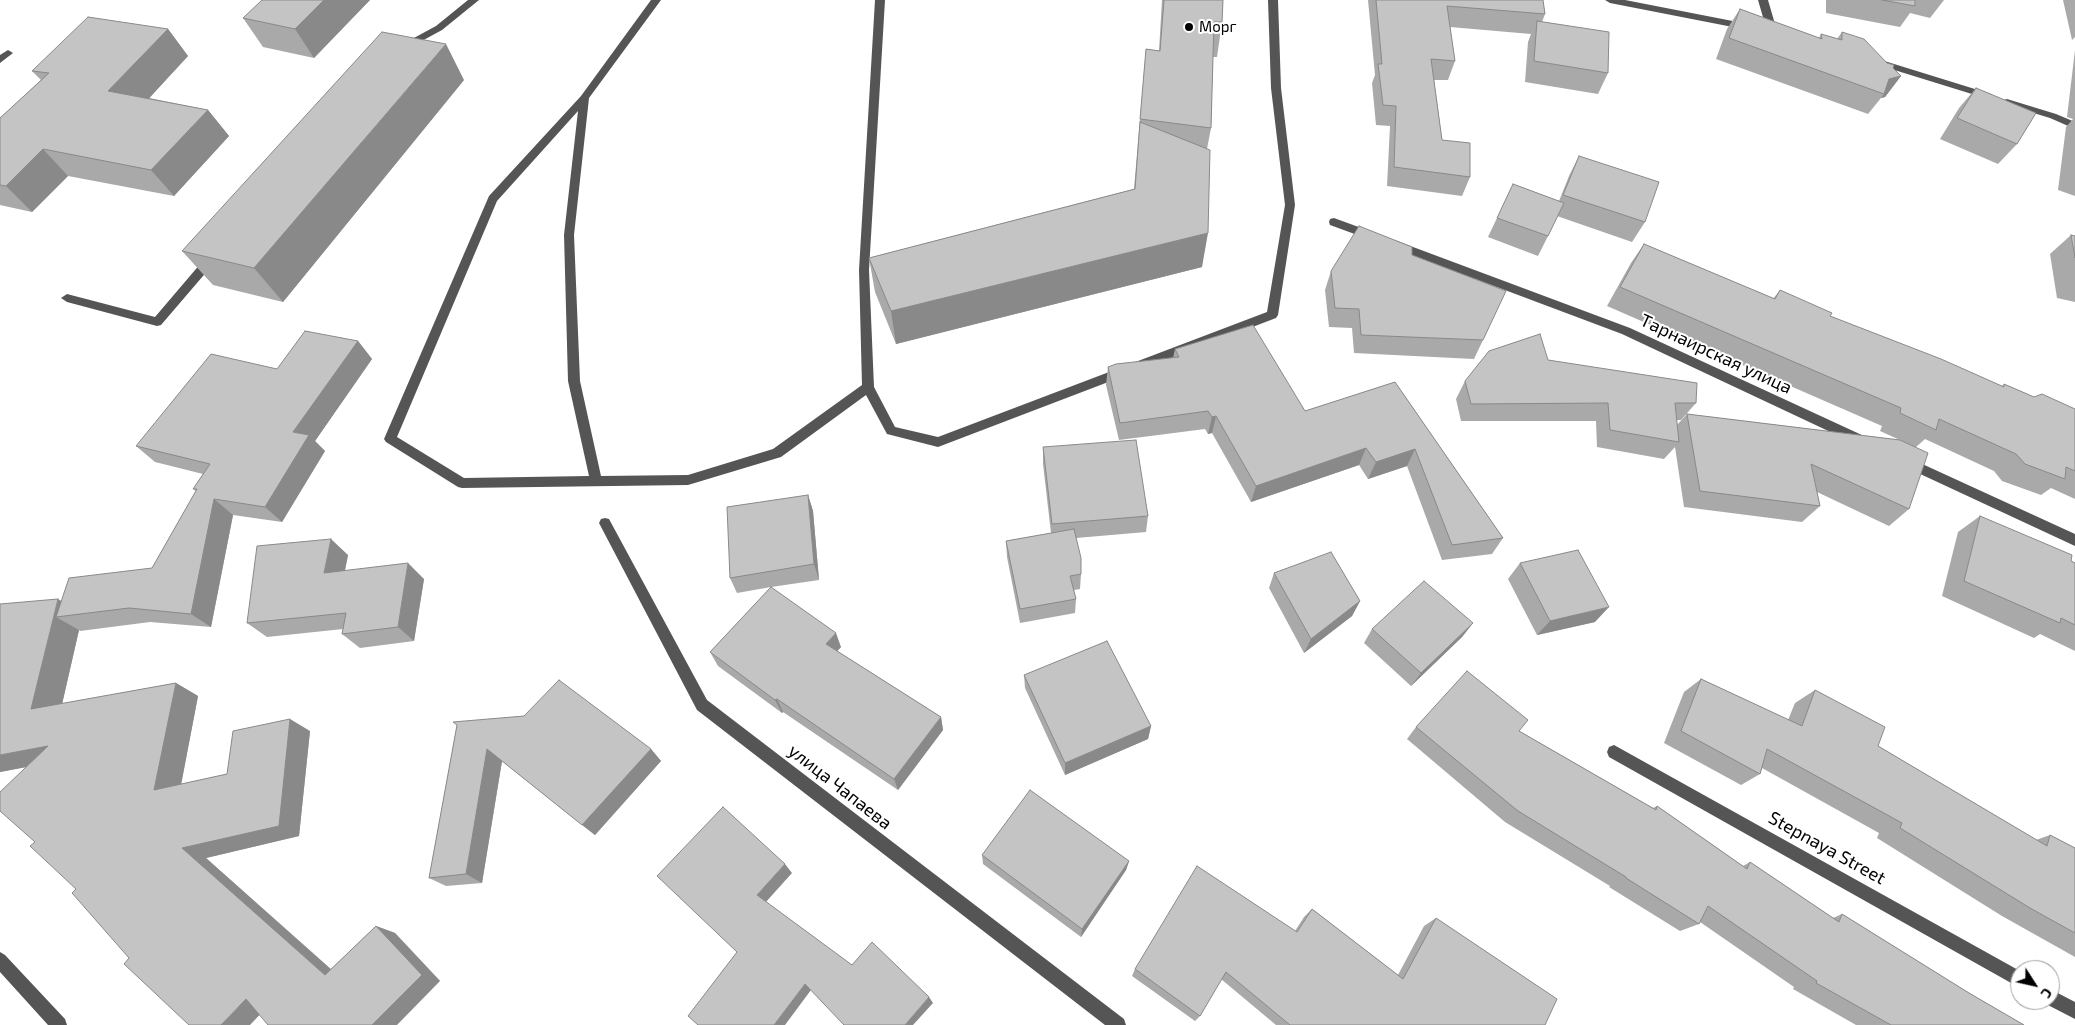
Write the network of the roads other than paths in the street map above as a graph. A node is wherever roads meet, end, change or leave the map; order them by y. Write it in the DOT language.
graph roads {
  1 [pos="474,0"];
  2 [pos="656,0"];
  3 [pos="880,0"];
  4 [pos="1273,0"];
  5 [pos="1610,0"];
  6 [pos="1763,0"];
  7 [pos="394,52"];
  8 [pos="8,53"];
  9 [pos="1867,59"];
  10 [pos="0,60"];
  11 [pos="584,98"];
  12 [pos="2075,126"];
  13 [pos="1334,222"];
  14 [pos="219,250"];
  15 [pos="67,298"];
  16 [pos="868,387"];
  17 [pos="1868,444"];
  18 [pos="1895,456"];
  19 [pos="596,482"];
  20 [pos="605,523"];
  21 [pos="2075,540"];
  22 [pos="1614,752"];
  23 [pos="0,960"];
  24 [pos="2010,974"];
  25 [pos="2060,1003"];
  26 [pos="2075,1011"];
  27 [pos="59,1025"];
  28 [pos="1118,1025"];
  1 -- 7 [label="street"];
  2 -- 11 [label="street"];
  3 -- 16 [label="street"];
  4 -- 16 [label="street"];
  5 -- 6 [label="street"];
  8 -- 10 [label="street"];
  9 -- 12 [label="street"];
  11 -- 19 [label="street"];
  11 -- 19 [label="street"];
  13 -- 17 [label="street, Тарнаирская улица"];
  14 -- 15 [label="street"];
  16 -- 19 [label="street"];
  18 -- 21 [label="street"];
  20 -- 28 [label="street, улица Чапаева"];
  22 -- 24 [label="street, Stepnaya Street"];
  23 -- 27 [label="street"];
  25 -- 26 [label="street"];
}
